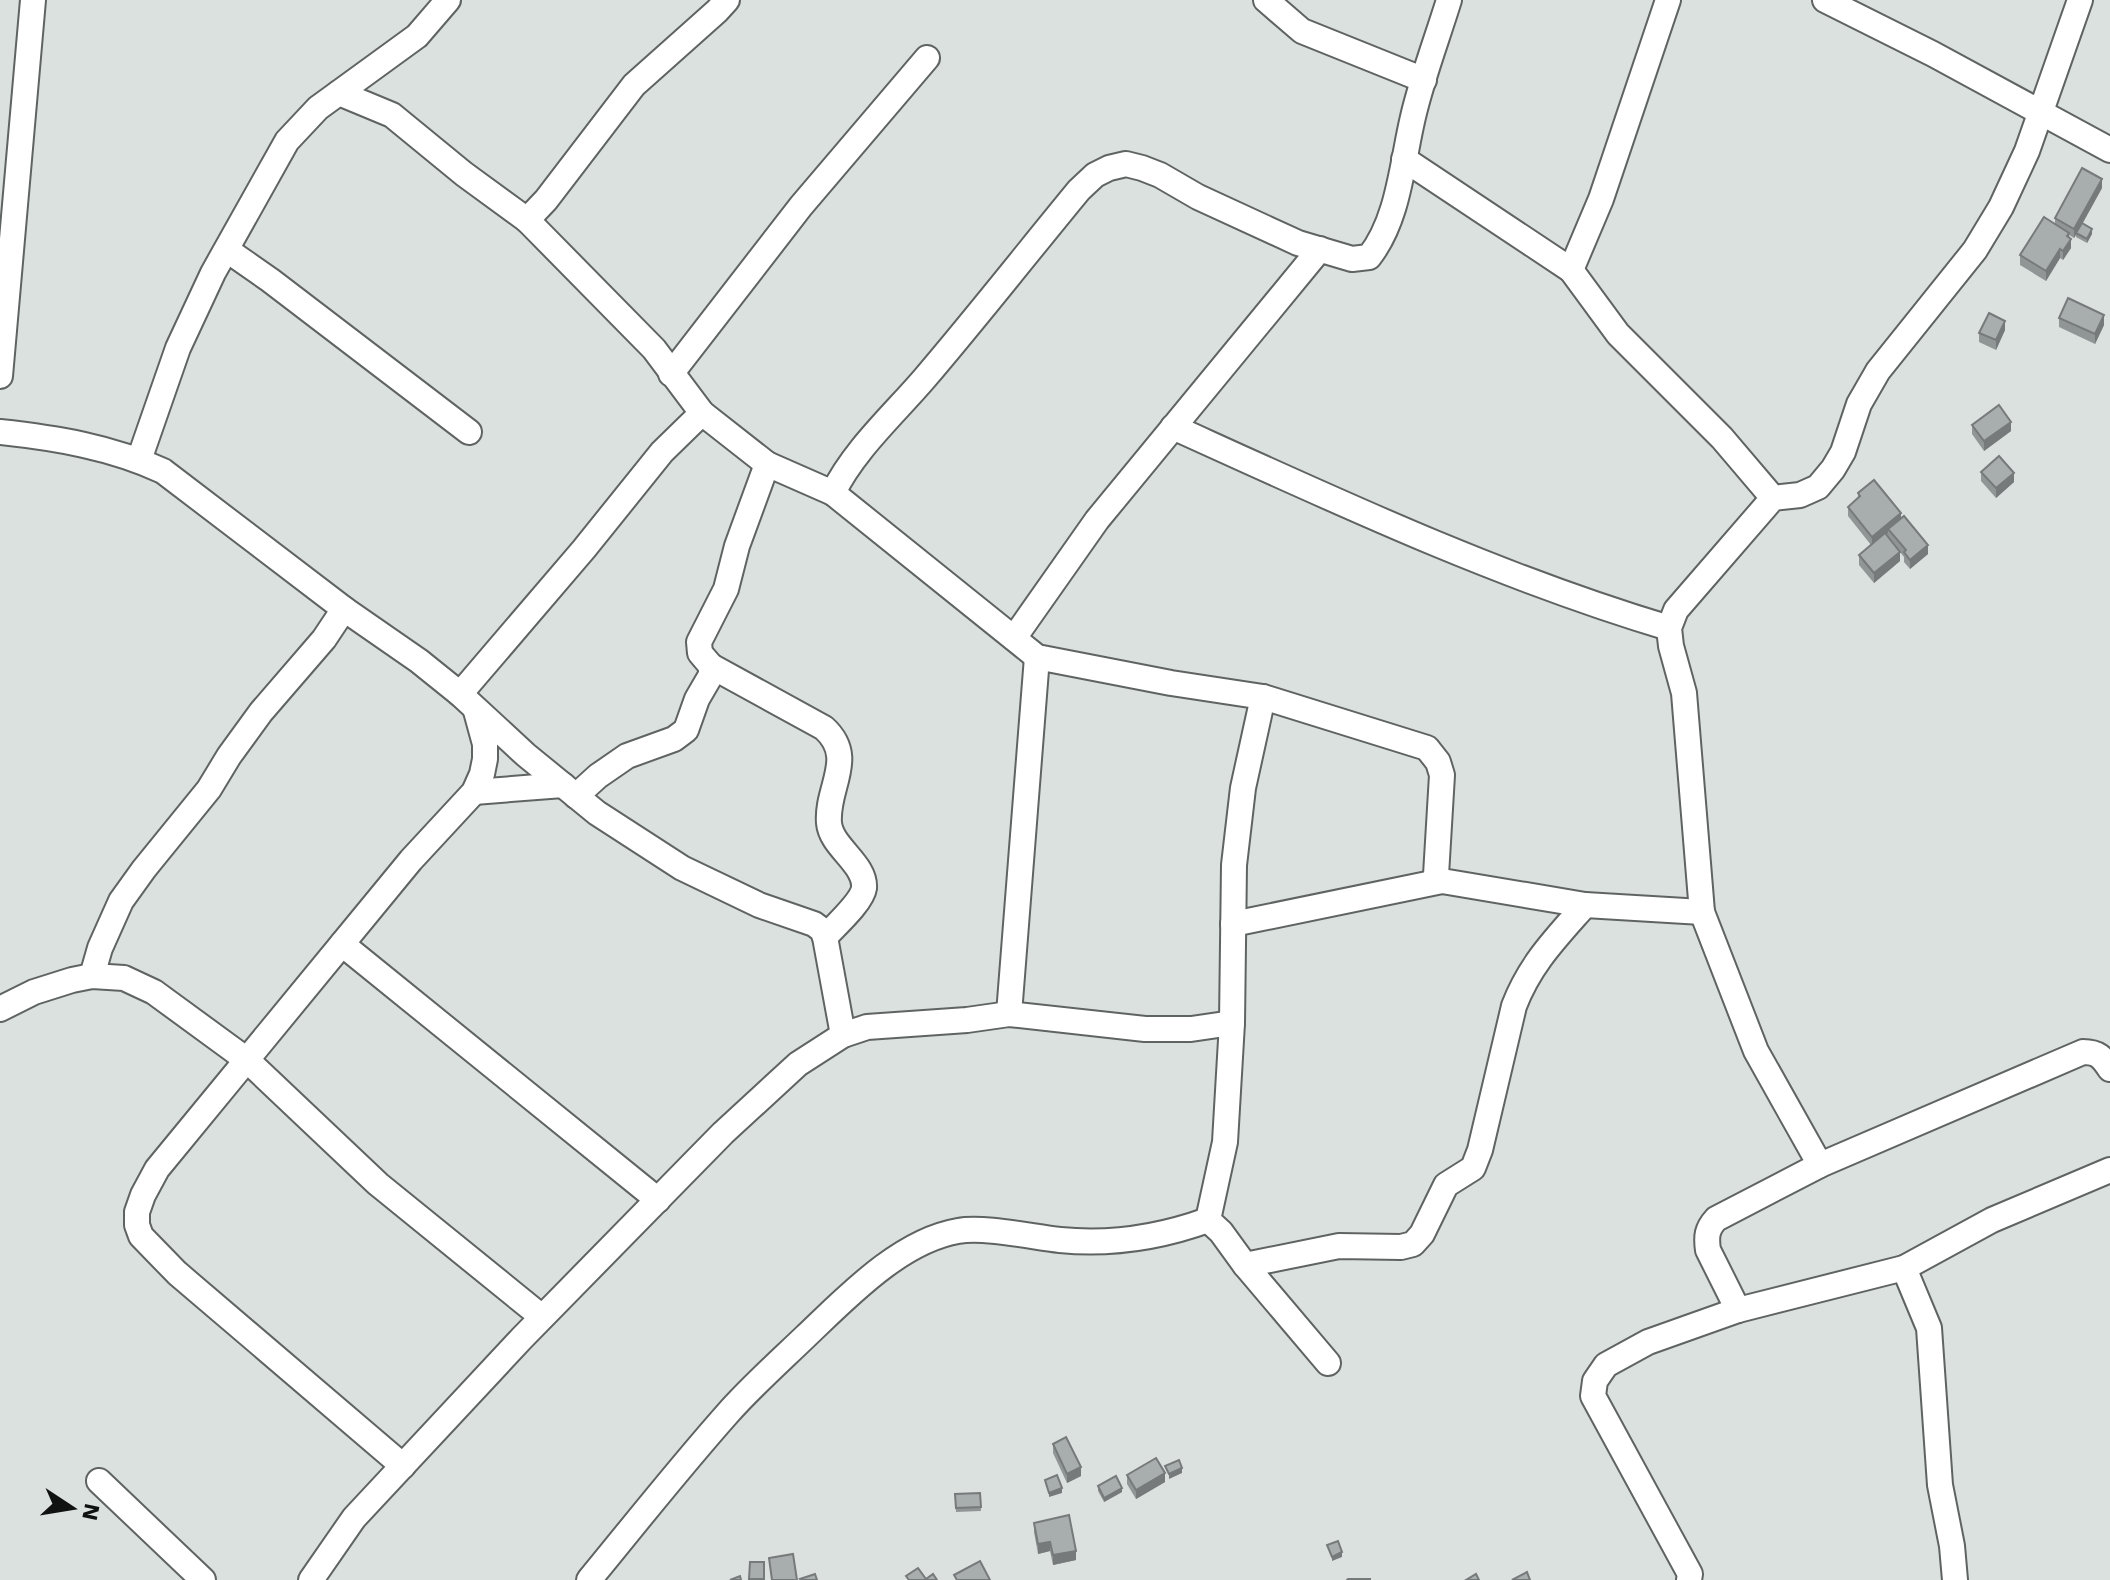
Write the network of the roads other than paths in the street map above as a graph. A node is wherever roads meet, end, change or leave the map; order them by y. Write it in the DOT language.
graph roads {
  1 [pos="33,0"];
  2 [pos="448,0"];
  3 [pos="727,0"];
  4 [pos="1266,0"];
  5 [pos="1449,0"];
  6 [pos="1668,0"];
  7 [pos="1825,0"];
  8 [pos="2080,0"];
  9 [pos="927,58"];
  10 [pos="1424,80"];
  11 [pos="339,93"];
  12 [pos="2040,112"];
  13 [pos="2110,150"];
  14 [pos="1404,159"];
  15 [pos="527,220"];
  16 [pos="1320,249"];
  17 [pos="227,250"];
  18 [pos="1571,270"];
  19 [pos="1,347"];
  20 [pos="671,374"];
  21 [pos="0,376"];
  22 [pos="702,413"];
  23 [pos="1173,427"];
  24 [pos="0,432"];
  25 [pos="469,432"];
  26 [pos="139,460"];
  27 [pos="767,464"];
  28 [pos="833,493"];
  29 [pos="1773,498"];
  30 [pos="344,609"];
  31 [pos="1669,628"];
  32 [pos="1014,638"];
  33 [pos="1037,657"];
  34 [pos="711,666"];
  35 [pos="1263,697"];
  36 [pos="468,701"];
  37 [pos="570,791"];
  38 [pos="474,792"];
  39 [pos="1442,881"];
  40 [pos="1585,905"];
  41 [pos="1702,912"];
  42 [pos="1233,924"];
  43 [pos="825,937"];
  44 [pos="342,944"];
  45 [pos="92,976"];
  46 [pos="0,1009"];
  47 [pos="1009,1014"];
  48 [pos="1232,1023"];
  49 [pos="1191,1029"];
  50 [pos="843,1035"];
  51 [pos="247,1060"];
  52 [pos="1230,1060"];
  53 [pos="2110,1069"];
  54 [pos="1820,1165"];
  55 [pos="2110,1170"];
  56 [pos="658,1200"];
  57 [pos="1208,1220"];
  58 [pos="1245,1265"];
  59 [pos="1904,1268"];
  60 [pos="1738,1310"];
  61 [pos="542,1317"];
  62 [pos="1328,1363"];
  63 [pos="403,1466"];
  64 [pos="99,1481"];
  65 [pos="203,1580"];
  66 [pos="311,1580"];
  67 [pos="589,1580"];
  68 [pos="1689,1580"];
  69 [pos="1955,1580"];
  1 -- 19 [label="street"];
  2 -- 11 [label="street"];
  3 -- 15 [label="street"];
  4 -- 10 [label="street"];
  5 -- 10 [label="street"];
  6 -- 18 [label="street"];
  7 -- 12 [label="street"];
  8 -- 12 [label="street"];
  9 -- 20 [label="street"];
  10 -- 14 [label="street"];
  11 -- 15 [label="street"];
  11 -- 17 [label="street"];
  12 -- 13 [label="street"];
  12 -- 29 [label="street"];
  14 -- 16 [label="street"];
  14 -- 18 [label="street"];
  15 -- 20 [label="street"];
  16 -- 23 [label="street"];
  16 -- 28 [label="street"];
  17 -- 25 [label="street"];
  17 -- 26 [label="street"];
  18 -- 29 [label="street"];
  19 -- 21 [label="street"];
  20 -- 22 [label="street"];
  22 -- 27 [label="street"];
  22 -- 36 [label="street"];
  23 -- 31 [label="street"];
  23 -- 32 [label="street"];
  24 -- 26 [label="street"];
  26 -- 30 [label="street"];
  27 -- 28 [label="street"];
  27 -- 34 [label="street"];
  28 -- 32 [label="street"];
  29 -- 31 [label="street"];
  30 -- 36 [label="street"];
  30 -- 45 [label="street"];
  31 -- 41 [label="street"];
  32 -- 33 [label="street"];
  33 -- 35 [label="street"];
  33 -- 47 [label="street"];
  34 -- 37 [label="street"];
  34 -- 43 [label="street"];
  35 -- 39 [label="street"];
  35 -- 42 [label="street"];
  36 -- 37 [label="street"];
  36 -- 38 [label="street"];
  37 -- 38 [label="street"];
  37 -- 43 [label="street"];
  38 -- 44 [label="street"];
  39 -- 40 [label="street"];
  39 -- 42 [label="street"];
  40 -- 41 [label="street"];
  40 -- 58 [label="street"];
  41 -- 54 [label="street"];
  42 -- 48 [label="street"];
  43 -- 50 [label="street"];
  44 -- 51 [label="street"];
  44 -- 56 [label="street"];
  45 -- 46 [label="street"];
  45 -- 51 [label="street"];
  47 -- 49 [label="street"];
  47 -- 50 [label="street"];
  48 -- 49 [label="street"];
  48 -- 52 [label="street"];
  49 -- 52 [label="street"];
  50 -- 56 [label="street"];
  51 -- 61 [label="street"];
  51 -- 63 [label="street"];
  52 -- 57 [label="street"];
  53 -- 54 [label="street"];
  54 -- 60 [label="street"];
  55 -- 59 [label="street"];
  56 -- 61 [label="street"];
  57 -- 58 [label="street"];
  57 -- 67 [label="street"];
  58 -- 62 [label="street"];
  59 -- 60 [label="street"];
  59 -- 69 [label="street"];
  60 -- 68 [label="street"];
  61 -- 63 [label="street"];
  63 -- 66 [label="street"];
  64 -- 65 [label="street"];
}
